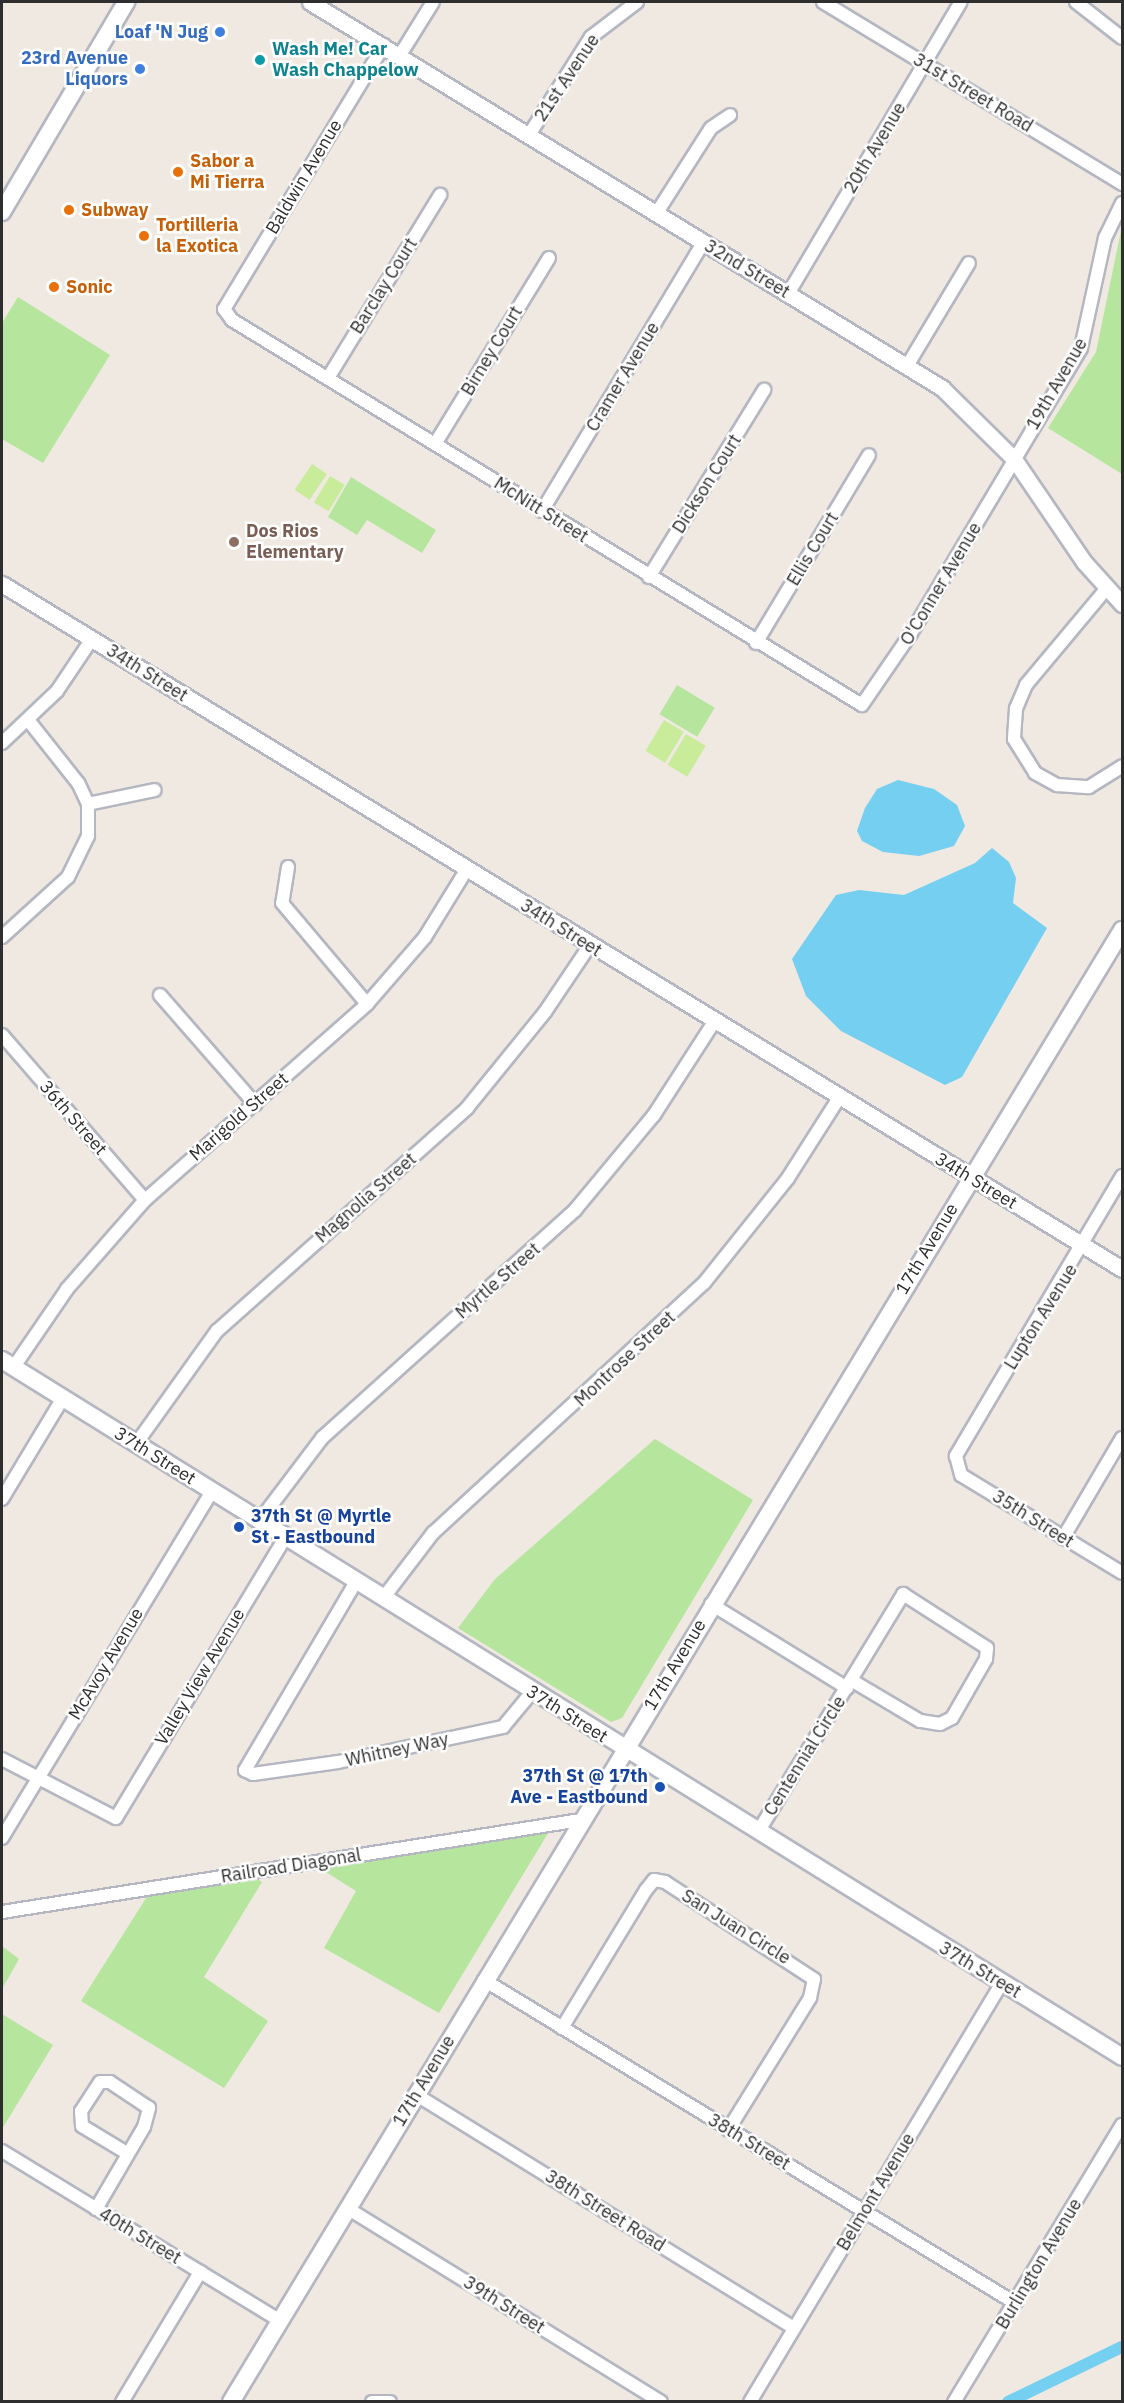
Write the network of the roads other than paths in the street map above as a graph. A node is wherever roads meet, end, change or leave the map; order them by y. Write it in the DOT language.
graph roads {
  1 [pos="126,2"];
  2 [pos="310,2"];
  3 [pos="433,2"];
  4 [pos="637,2"];
  5 [pos="823,2"];
  6 [pos="961,2"];
  7 [pos="1076,2"];
  8 [pos="1122,38"];
  9 [pos="384,45"];
  10 [pos="400,55"];
  11 [pos="924,64"];
  12 [pos="730,116"];
  13 [pos="529,135"];
  14 [pos="1122,184"];
  15 [pos="440,195"];
  16 [pos="1122,203"];
  17 [pos="2,212"];
  18 [pos="656,214"];
  19 [pos="703,243"];
  20 [pos="549,258"];
  21 [pos="969,263"];
  22 [pos="789,294"];
  23 [pos="224,309"];
  24 [pos="908,366"];
  25 [pos="328,378"];
  26 [pos="764,390"];
  27 [pos="435,444"];
  28 [pos="870,455"];
  29 [pos="1014,459"];
  30 [pos="542,511"];
  31 [pos="649,577"];
  32 [pos="2,584"];
  33 [pos="1107,588"];
  34 [pos="1122,604"];
  35 [pos="92,639"];
  36 [pos="756,644"];
  37 [pos="862,705"];
  38 [pos="28,720"];
  39 [pos="2,742"];
  40 [pos="1122,766"];
  41 [pos="155,790"];
  42 [pos="88,804"];
  43 [pos="288,867"];
  44 [pos="467,869"];
  45 [pos="1122,930"];
  46 [pos="2,937"];
  47 [pos="590,945"];
  48 [pos="160,995"];
  49 [pos="368,1004"];
  50 [pos="714,1022"];
  51 [pos="2,1035"];
  52 [pos="839,1098"];
  53 [pos="255,1104"];
  54 [pos="1122,1176"];
  55 [pos="970,1177"];
  56 [pos="146,1200"];
  57 [pos="1085,1246"];
  58 [pos="1122,1269"];
  59 [pos="7,1364"];
  60 [pos="63,1398"];
  61 [pos="1122,1438"];
  62 [pos="136,1444"];
  63 [pos="956,1456"];
  64 [pos="212,1491"];
  65 [pos="2,1499"];
  66 [pos="260,1520"];
  67 [pos="286,1536"];
  68 [pos="1063,1538"];
  69 [pos="1122,1573"];
  70 [pos="357,1580"];
  71 [pos="384,1597"];
  72 [pos="711,1604"];
  73 [pos="849,1684"];
  74 [pos="532,1692"];
  75 [pos="623,1749"];
  76 [pos="2,1759"];
  77 [pos="37,1777"];
  78 [pos="580,1820"];
  79 [pos="758,1832"];
  80 [pos="2,1838"];
  81 [pos="2,1912"];
  82 [pos="484,1980"];
  83 [pos="1002,1982"];
  84 [pos="562,2028"];
  85 [pos="1122,2057"];
  86 [pos="415,2094"];
  87 [pos="1122,2126"];
  88 [pos="728,2130"];
  89 [pos="2,2151"];
  90 [pos="127,2153"];
  91 [pos="347,2208"];
  92 [pos="96,2209"];
  93 [pos="863,2212"];
  94 [pos="200,2272"];
  95 [pos="1015,2303"];
  96 [pos="279,2320"];
  97 [pos="794,2328"];
  98 [pos="122,2402"];
  99 [pos="231,2402"];
  100 [pos="372,2402"];
  101 [pos="390,2402"];
  102 [pos="661,2402"];
  103 [pos="750,2402"];
  104 [pos="954,2402"];
  1 -- 17 [label="main road"];
  2 -- 9 [label="street, 32nd Street"];
  3 -- 10 [label="street"];
  4 -- 13 [label="street, 21st Avenue"];
  5 -- 11 [label="street, 31st Street Road"];
  6 -- 11 [label="street, 20th Avenue"];
  7 -- 8 [label="street"];
  9 -- 10 [label="street, 32nd Street"];
  9 -- 23 [label="street, Baldwin Avenue"];
  10 -- 13 [label="street, 32nd Street"];
  11 -- 14 [label="street, 31st Street Road"];
  11 -- 22 [label="street, 20th Avenue"];
  12 -- 18 [label="street"];
  13 -- 18 [label="street, 32nd Street"];
  15 -- 25 [label="street, Barclay Court"];
  16 -- 29 [label="street, 19th Avenue"];
  18 -- 19 [label="street, 32nd Street"];
  19 -- 22 [label="street, 32nd Street"];
  19 -- 30 [label="street, Cramer Avenue"];
  20 -- 27 [label="street, Birney Court"];
  21 -- 24 [label="street"];
  22 -- 24 [label="street, 32nd Street"];
  23 -- 25 [label="street, McNitt Street"];
  24 -- 29 [label="street, 32nd Street"];
  25 -- 27 [label="street, McNitt Street"];
  26 -- 31 [label="street, Dickson Court"];
  27 -- 30 [label="street, McNitt Street"];
  28 -- 36 [label="street, Ellis Court"];
  29 -- 33 [label="street, 32nd Street"];
  29 -- 37 [label="street, O'Conner Avenue"];
  30 -- 31 [label="street, McNitt Street"];
  31 -- 36 [label="street, McNitt Street"];
  32 -- 35 [label="street, 34th Street"];
  33 -- 34 [label="street, 32nd Street"];
  33 -- 40 [label="street"];
  35 -- 38 [label="street"];
  35 -- 44 [label="street, 34th Street"];
  36 -- 37 [label="street, McNitt Street"];
  38 -- 39 [label="street"];
  38 -- 42 [label="street"];
  41 -- 42 [label="street"];
  42 -- 46 [label="street"];
  43 -- 49 [label="street"];
  44 -- 47 [label="street, 34th Street"];
  44 -- 49 [label="street, Marigold Street"];
  45 -- 55 [label="main road, 17th Avenue"];
  47 -- 50 [label="street, 34th Street"];
  47 -- 62 [label="street, Magnolia Street"];
  48 -- 53 [label="street"];
  49 -- 53 [label="street, Marigold Street"];
  50 -- 52 [label="street, 34th Street"];
  50 -- 66 [label="street, Myrtle Street"];
  51 -- 56 [label="street, 36th Street"];
  52 -- 55 [label="street, 34th Street"];
  52 -- 71 [label="street, Montrose Street"];
  53 -- 56 [label="street, Marigold Street"];
  54 -- 57 [label="street, Lupton Avenue"];
  55 -- 57 [label="street, 34th Street"];
  55 -- 72 [label="main road, 17th Avenue"];
  56 -- 59 [label="street, Marigold Street"];
  57 -- 58 [label="street, 34th Street"];
  57 -- 63 [label="street, Lupton Avenue"];
  59 -- 60 [label="main road, 37th Street"];
  60 -- 62 [label="main road, 37th Street"];
  60 -- 65 [label="street"];
  61 -- 68 [label="street"];
  62 -- 64 [label="main road, 37th Street"];
  63 -- 68 [label="street, 35th Street"];
  64 -- 66 [label="main road, 37th Street"];
  64 -- 77 [label="street, McAvoy Avenue"];
  66 -- 67 [label="main road, 37th Street"];
  67 -- 70 [label="main road, 37th Street"];
  67 -- 77 [label="street, Valley View Avenue"];
  68 -- 69 [label="street, 35th Street"];
  70 -- 71 [label="main road, 37th Street"];
  70 -- 74 [label="street, Whitney Way"];
  71 -- 74 [label="main road, 37th Street"];
  72 -- 73 [label="street"];
  72 -- 75 [label="main road, 17th Avenue"];
  73 -- 73 [label="street, Centennial Circle"];
  73 -- 79 [label="street, Centennial Circle"];
  74 -- 75 [label="main road, 37th Street"];
  75 -- 78 [label="main road, 17th Avenue"];
  75 -- 79 [label="main road, 37th Street"];
  76 -- 77 [label="street"];
  77 -- 80 [label="street, McAvoy Avenue"];
  78 -- 81 [label="street, Railroad Diagonal"];
  78 -- 82 [label="main road, 17th Avenue"];
  79 -- 83 [label="main road, 37th Street"];
  82 -- 84 [label="street, 38th Street"];
  82 -- 86 [label="main road, 17th Avenue"];
  83 -- 85 [label="main road, 37th Street"];
  83 -- 93 [label="street, Belmont Avenue"];
  84 -- 88 [label="street, 38th Street"];
  84 -- 88 [label="street, San Juan Circle"];
  86 -- 91 [label="main road, 17th Avenue"];
  86 -- 97 [label="street, 38th Street Road"];
  87 -- 95 [label="street, Burlington Avenue"];
  88 -- 93 [label="street, 38th Street"];
  89 -- 92 [label="street, 40th Street"];
  90 -- 90 [label="street"];
  90 -- 92 [label="street"];
  91 -- 96 [label="main road, 17th Avenue"];
  91 -- 102 [label="street, 39th Street"];
  92 -- 94 [label="street, 40th Street"];
  93 -- 95 [label="street, 38th Street"];
  93 -- 97 [label="street, Belmont Avenue"];
  94 -- 96 [label="street, 40th Street"];
  94 -- 98 [label="street"];
  95 -- 104 [label="street, Burlington Avenue"];
  96 -- 99 [label="main road, 17th Avenue"];
  97 -- 103 [label="street, Belmont Avenue"];
  100 -- 101 [label="street"];
}
